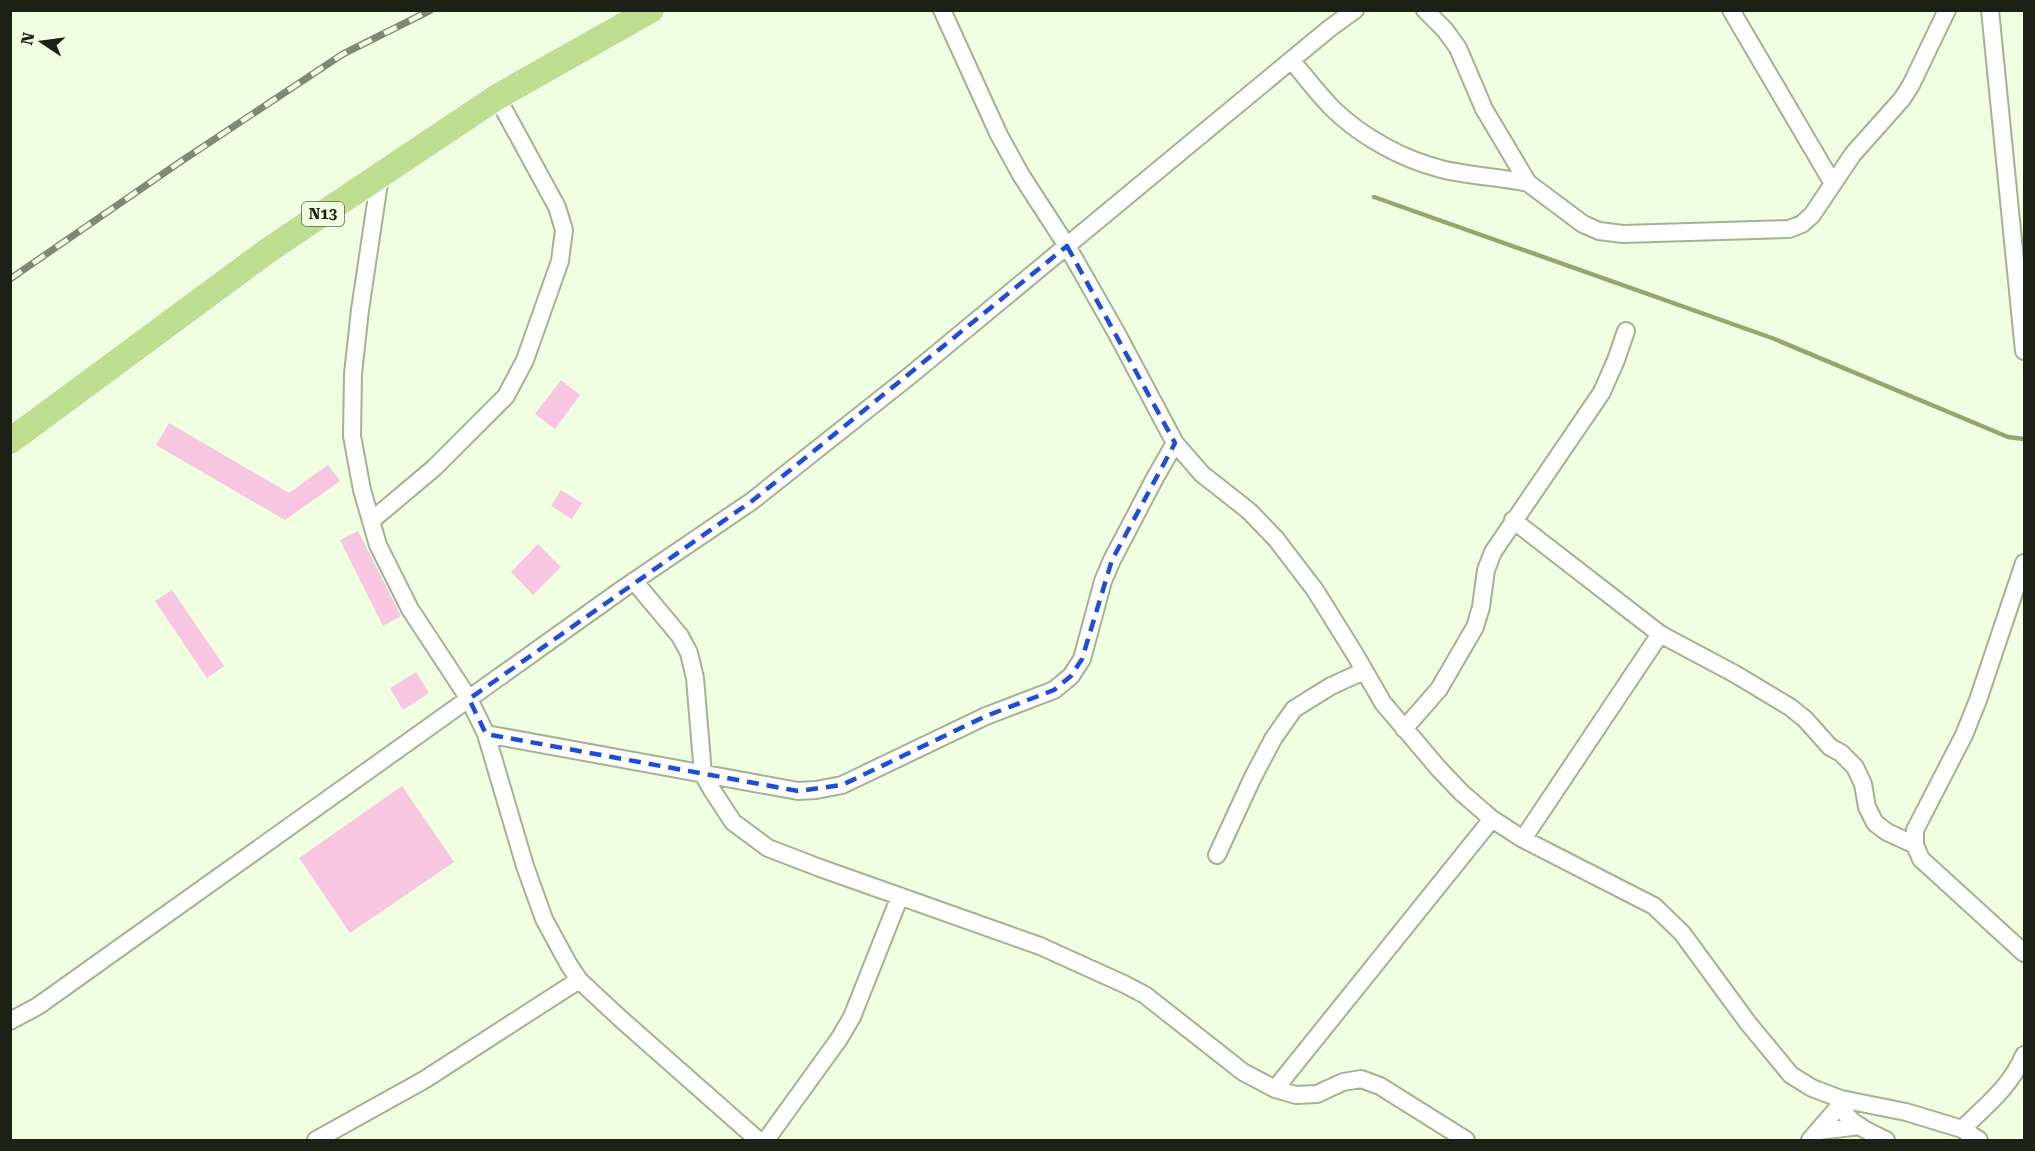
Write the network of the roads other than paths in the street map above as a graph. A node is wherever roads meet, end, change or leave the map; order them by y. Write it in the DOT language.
graph roads {
  1 [pos="651,10"];
  2 [pos="942,10"];
  3 [pos="1355,10"];
  4 [pos="1425,10"];
  5 [pos="1731,10"];
  6 [pos="1947,10"];
  7 [pos="1990,10"];
  8 [pos="1291,60"];
  9 [pos="497,97"];
  10 [pos="380,176"];
  11 [pos="1832,182"];
  12 [pos="1527,183"];
  13 [pos="2025,209"];
  14 [pos="2011,221"];
  15 [pos="1067,246"];
  16 [pos="1626,331"];
  17 [pos="2025,351"];
  18 [pos="10,441"];
  19 [pos="1175,443"];
  20 [pos="1514,520"];
  21 [pos="371,521"];
  22 [pos="2025,563"];
  23 [pos="634,581"];
  24 [pos="1660,634"];
  25 [pos="1364,671"];
  26 [pos="469,699"];
  27 [pos="1404,729"];
  28 [pos="486,734"];
  29 [pos="703,774"];
  30 [pos="1492,819"];
  31 [pos="1523,839"];
  32 [pos="1915,845"];
  33 [pos="1217,855"];
  34 [pos="900,896"];
  35 [pos="2025,953"];
  36 [pos="579,980"];
  37 [pos="10,1022"];
  38 [pos="2025,1056"];
  39 [pos="1275,1089"];
  40 [pos="1841,1102"];
  41 [pos="1860,1126"];
  42 [pos="1962,1129"];
  43 [pos="1815,1136"];
  44 [pos="1456,1138"];
  45 [pos="316,1140"];
  46 [pos="758,1140"];
  47 [pos="766,1140"];
  48 [pos="1886,1140"];
  49 [pos="1979,1140"];
  1 -- 9 [label="main road, N13"];
  2 -- 15 [label="street"];
  3 -- 8 [label="street"];
  4 -- 12 [label="street"];
  5 -- 11 [label="street"];
  6 -- 11 [label="street"];
  7 -- 14 [label="street"];
  8 -- 12 [label="street"];
  8 -- 15 [label="street"];
  9 -- 10 [label="main road, N13"];
  9 -- 21 [label="street"];
  10 -- 18 [label="main road, N13"];
  10 -- 21 [label="street"];
  11 -- 12 [label="street"];
  13 -- 14 [label="street"];
  14 -- 17 [label="street"];
  15 -- 19 [label="street"];
  15 -- 23 [label="street"];
  16 -- 20 [label="street"];
  19 -- 25 [label="street"];
  19 -- 29 [label="street"];
  20 -- 24 [label="street"];
  20 -- 27 [label="street"];
  21 -- 26 [label="street"];
  22 -- 32 [label="street"];
  23 -- 26 [label="street"];
  23 -- 29 [label="street"];
  24 -- 31 [label="street"];
  24 -- 32 [label="street"];
  25 -- 27 [label="street"];
  25 -- 33 [label="street"];
  26 -- 28 [label="street"];
  26 -- 37 [label="street"];
  27 -- 30 [label="street"];
  28 -- 29 [label="street"];
  28 -- 36 [label="street"];
  29 -- 34 [label="street"];
  30 -- 31 [label="street"];
  30 -- 39 [label="street"];
  31 -- 40 [label="street"];
  32 -- 35 [label="street"];
  34 -- 39 [label="street"];
  34 -- 47 [label="street"];
  36 -- 45 [label="street"];
  36 -- 46 [label="street"];
  38 -- 42 [label="street"];
  39 -- 44 [label="street"];
  40 -- 41 [label="street"];
  40 -- 42 [label="street"];
  40 -- 43 [label="street"];
  41 -- 43 [label="street"];
  41 -- 48 [label="street"];
  42 -- 49 [label="street"];
}
